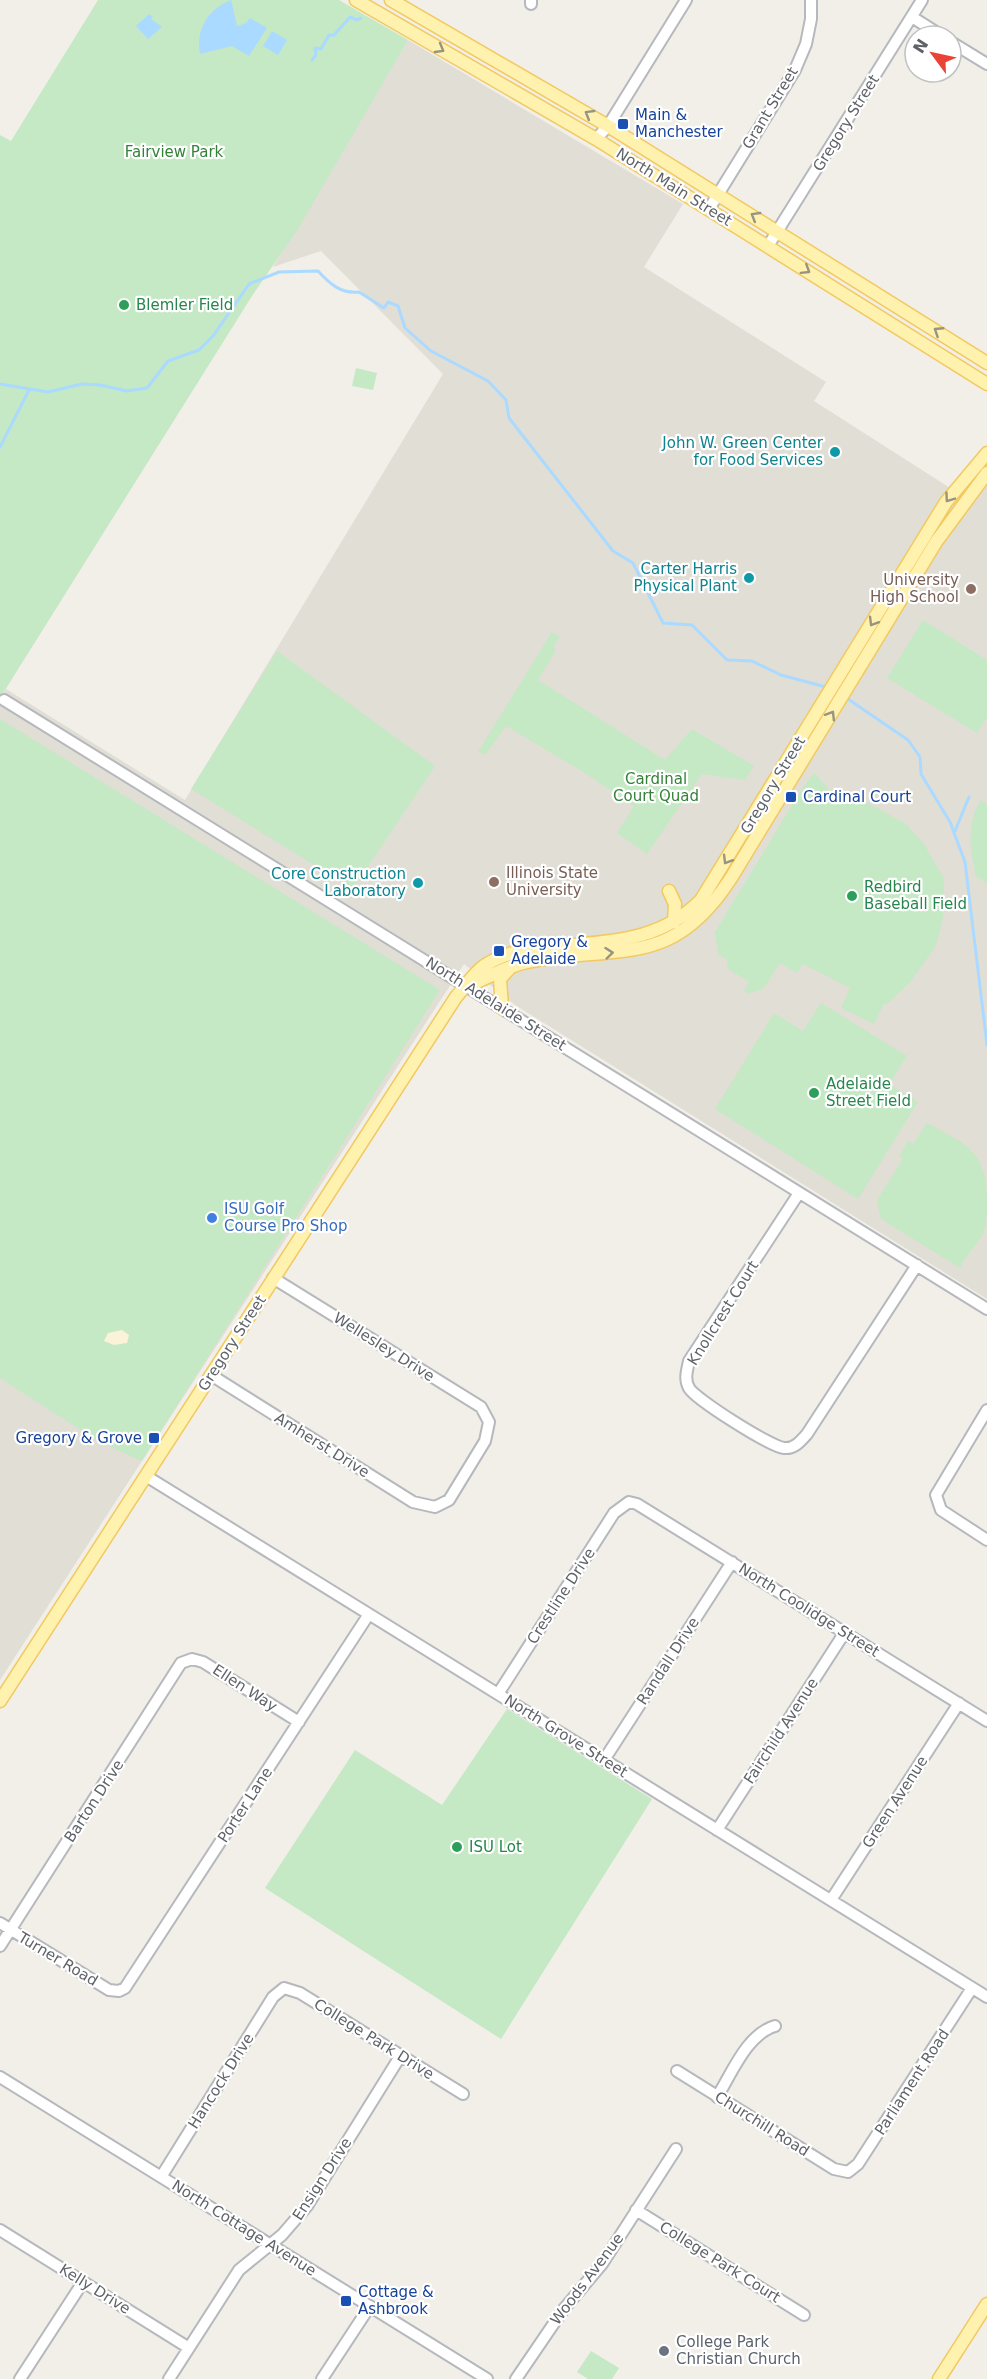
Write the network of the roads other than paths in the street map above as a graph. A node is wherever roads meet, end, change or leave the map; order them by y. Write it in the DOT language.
graph roads {
  1 [pos="356,0"];
  2 [pos="686,0"];
  3 [pos="811,0"];
  4 [pos="922,0"];
  5 [pos="397,4"];
  6 [pos="912,17"];
  7 [pos="923,24"];
  8 [pos="963,49"];
  9 [pos="987,64"];
  10 [pos="608,126"];
  11 [pos="596,139"];
  12 [pos="718,194"];
  13 [pos="709,209"];
  14 [pos="778,230"];
  15 [pos="768,246"];
  16 [pos="987,363"];
  17 [pos="987,384"];
  18 [pos="987,453"];
  19 [pos="987,473"];
  20 [pos="4,700"];
  21 [pos="669,891"];
  22 [pos="674,922"];
  23 [pos="510,968"];
  24 [pos="466,986"];
  25 [pos="502,1008"];
  26 [pos="799,1193"];
  27 [pos="917,1265"];
  28 [pos="273,1278"];
  29 [pos="987,1309"];
  30 [pos="211,1376"];
  31 [pos="987,1410"];
  32 [pos="146,1476"];
  33 [pos="628,1502"];
  34 [pos="435,1507"];
  35 [pos="987,1540"];
  36 [pos="732,1562"];
  37 [pos="369,1614"];
  38 [pos="844,1632"];
  39 [pos="190,1659"];
  40 [pos="498,1694"];
  41 [pos="0,1701"];
  42 [pos="958,1703"];
  43 [pos="987,1721"];
  44 [pos="298,1722"];
  45 [pos="604,1760"];
  46 [pos="717,1830"];
  47 [pos="831,1900"];
  48 [pos="0,1923"];
  49 [pos="11,1930"];
  50 [pos="0,1946"];
  51 [pos="284,1988"];
  52 [pos="972,1988"];
  53 [pos="117,1991"];
  54 [pos="987,1997"];
  55 [pos="775,2026"];
  56 [pos="401,2055"];
  57 [pos="677,2072"];
  58 [pos="0,2077"];
  59 [pos="463,2094"];
  60 [pos="717,2097"];
  61 [pos="676,2149"];
  62 [pos="848,2172"];
  63 [pos="161,2177"];
  64 [pos="636,2210"];
  65 [pos="0,2230"];
  66 [pos="269,2244"];
  67 [pos="83,2282"];
  68 [pos="987,2304"];
  69 [pos="370,2306"];
  70 [pos="804,2315"];
  71 [pos="189,2348"];
  72 [pos="483,2378"];
  73 [pos="20,2379"];
  74 [pos="169,2379"];
  75 [pos="322,2379"];
  76 [pos="516,2379"];
  77 [pos="939,2379"];
  1 -- 11 [label="main road, North Main Street, one-way"];
  2 -- 10 [label="street"];
  3 -- 12 [label="street, Grant Street"];
  4 -- 6 [label="street, Gregory Street"];
  10 -- 5 [label="main road, North Main Street, one-way"];
  6 -- 7 [label="street"];
  6 -- 14 [label="street, Gregory Street"];
  8 -- 9 [label="street"];
  10 -- 11 [label="street"];
  10 -- 12 [label="main road, North Main Street"];
  11 -- 13 [label="main road, North Main Street"];
  12 -- 13 [label="street, Grant Street"];
  14 -- 12 [label="main road, North Main Street, one-way"];
  13 -- 15 [label="main road, North Main Street"];
  14 -- 15 [label="street, Gregory Street"];
  16 -- 14 [label="main road, North Main Street, one-way"];
  15 -- 17 [label="main road, North Main Street, one-way"];
  18 -- 22 [label="main road, Gregory Street, one-way"];
  23 -- 19 [label="main road, Gregory Street, one-way"];
  20 -- 24 [label="street, North Adelaide Street"];
  21 -- 22 [label="main road"];
  22 -- 24 [label="main road, Gregory Street"];
  23 -- 24 [label="main road, Gregory Street"];
  23 -- 25 [label="main road"];
  24 -- 25 [label="street, North Adelaide Street"];
  24 -- 28 [label="main road, Gregory Street"];
  25 -- 26 [label="street, North Adelaide Street"];
  26 -- 27 [label="street, North Adelaide Street"];
  26 -- 27 [label="street, Knollcrest Court"];
  27 -- 29 [label="street, North Adelaide Street"];
  28 -- 30 [label="main road, Gregory Street"];
  28 -- 34 [label="street, Wellesley Drive"];
  30 -- 32 [label="main road, Gregory Street"];
  30 -- 34 [label="street, Amherst Drive"];
  31 -- 35 [label="street"];
  32 -- 37 [label="street, North Grove Street"];
  32 -- 41 [label="main road, Gregory Street"];
  33 -- 36 [label="street, North Coolidge Street"];
  33 -- 40 [label="street, Crestline Drive"];
  36 -- 38 [label="street, North Coolidge Street"];
  36 -- 45 [label="street, Randall Drive"];
  37 -- 40 [label="street, North Grove Street"];
  37 -- 44 [label="street, Porter Lane"];
  38 -- 42 [label="street, North Coolidge Street"];
  38 -- 46 [label="street, Fairchild Avenue"];
  39 -- 44 [label="street, Ellen Way"];
  39 -- 49 [label="street, Barton Drive"];
  40 -- 45 [label="street, North Grove Street"];
  42 -- 43 [label="street, North Coolidge Street"];
  42 -- 47 [label="street, Green Avenue"];
  44 -- 53 [label="street, Porter Lane"];
  45 -- 46 [label="street, North Grove Street"];
  46 -- 47 [label="street, North Grove Street"];
  47 -- 52 [label="street, North Grove Street"];
  48 -- 49 [label="street, Turner Road"];
  49 -- 50 [label="street, Barton Drive"];
  49 -- 53 [label="street, Turner Road"];
  51 -- 56 [label="street, College Park Drive"];
  51 -- 63 [label="street, Hancock Drive"];
  52 -- 54 [label="street, North Grove Street"];
  52 -- 62 [label="street, Parliament Road"];
  55 -- 60 [label="street"];
  56 -- 59 [label="street, College Park Drive"];
  56 -- 66 [label="street, Ensign Drive"];
  57 -- 60 [label="street, Churchill Road"];
  58 -- 63 [label="street, North Cottage Avenue"];
  60 -- 62 [label="street, Churchill Road"];
  61 -- 64 [label="street, Woods Avenue"];
  63 -- 66 [label="street, North Cottage Avenue"];
  64 -- 70 [label="street, College Park Court"];
  64 -- 76 [label="street, Woods Avenue"];
  65 -- 67 [label="street, Kelly Drive"];
  66 -- 69 [label="street, North Cottage Avenue"];
  66 -- 71 [label="street, Ensign Drive"];
  67 -- 71 [label="street, Kelly Drive"];
  67 -- 73 [label="street"];
  68 -- 77 [label="main road"];
  69 -- 72 [label="street, North Cottage Avenue"];
  69 -- 75 [label="street"];
  71 -- 74 [label="street, Ensign Drive"];
}
